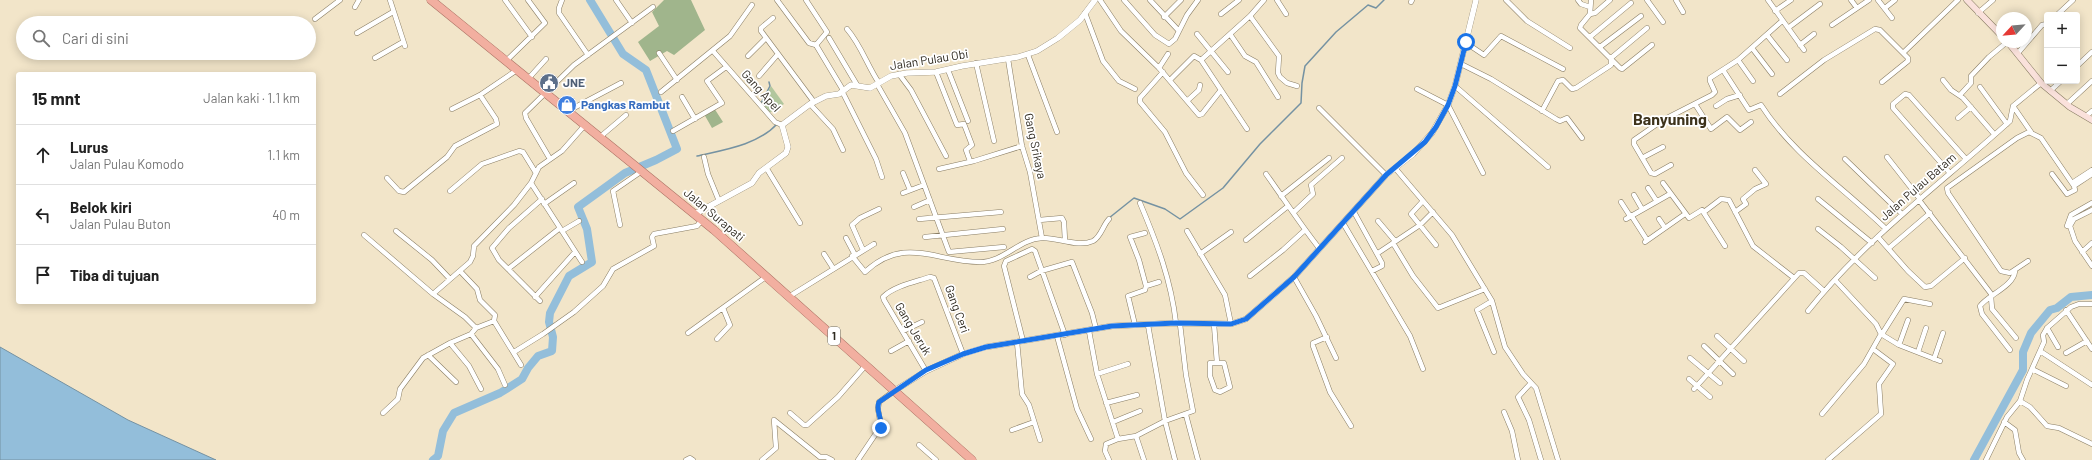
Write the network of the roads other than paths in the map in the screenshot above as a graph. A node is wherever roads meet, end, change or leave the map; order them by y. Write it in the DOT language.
graph roads {
  1 [pos="340,0"];
  2 [pos="359,0"];
  3 [pos="390,0"];
  4 [pos="431,0"];
  5 [pos="505,0"];
  6 [pos="528,0"];
  7 [pos="562,0"];
  8 [pos="616,0"];
  9 [pos="777,0"];
  10 [pos="806,0"];
  11 [pos="1095,0"];
  12 [pos="1100,0"];
  13 [pos="1124,0"];
  14 [pos="1150,0"];
  15 [pos="1181,0"];
  16 [pos="1198,0"];
  17 [pos="1239,0"];
  18 [pos="1264,0"];
  19 [pos="1277,0"];
  20 [pos="1476,0"];
  21 [pos="1506,0"];
  22 [pos="1578,0"];
  23 [pos="1591,0"];
  24 [pos="1610,0"];
  25 [pos="1647,0"];
  26 [pos="1676,0"];
  27 [pos="1768,0"];
  28 [pos="1791,0"];
  29 [pos="1851,0"];
  30 [pos="1869,0"];
  31 [pos="1878,0"];
  32 [pos="1895,0"];
  33 [pos="1958,0"];
  34 [pos="1967,0"];
  35 [pos="1993,0"];
  36 [pos="2073,0"];
  37 [pos="1631,3"];
  38 [pos="1820,4"];
  39 [pos="752,5"];
  40 [pos="653,7"];
  41 [pos="1590,7"];
  42 [pos="355,8"];
  43 [pos="1857,8"];
  44 [pos="1885,8"];
  45 [pos="1775,11"];
  46 [pos="393,12"];
  47 [pos="1684,12"];
  48 [pos="2060,12"];
  49 [pos="1085,13"];
  50 [pos="1978,13"];
  51 [pos="1221,14"];
  52 [pos="1286,14"];
  53 [pos="1590,14"];
  54 [pos="1250,16"];
  55 [pos="1641,16"];
  56 [pos="1164,17"];
  57 [pos="316,18"];
  58 [pos="773,18"];
  59 [pos="1892,18"];
  60 [pos="1782,21"];
  61 [pos="1663,22"];
  62 [pos="632,23"];
  63 [pos="1832,25"];
  64 [pos="2044,25"];
  65 [pos="1647,28"];
  66 [pos="1788,28"];
  67 [pos="847,29"];
  68 [pos="1996,30"];
  69 [pos="1179,31"];
  70 [pos="357,33"];
  71 [pos="1197,34"];
  72 [pos="1230,34"];
  73 [pos="1814,34"];
  74 [pos="1767,35"];
  75 [pos="532,37"];
  76 [pos="1590,37"];
  77 [pos="766,38"];
  78 [pos="829,38"];
  79 [pos="1466,42"];
  80 [pos="1652,44"];
  81 [pos="816,45"];
  82 [pos="1800,45"];
  83 [pos="1600,47"];
  84 [pos="1570,48"];
  85 [pos="1752,48"];
  86 [pos="2000,48"];
  87 [pos="2013,48"];
  88 [pos="1211,50"];
  89 [pos="1804,50"];
  90 [pos="713,51"];
  91 [pos="2092,52"];
  92 [pos="659,53"];
  93 [pos="1903,53"];
  94 [pos="2018,53"];
  95 [pos="588,54"];
  96 [pos="778,54"];
  97 [pos="1168,54"];
  98 [pos="1028,55"];
  99 [pos="748,56"];
  100 [pos="375,58"];
  101 [pos="1611,58"];
  102 [pos="546,59"];
  103 [pos="1008,59"];
  104 [pos="1201,60"];
  105 [pos="1738,60"];
  106 [pos="1787,60"];
  107 [pos="506,61"];
  108 [pos="976,63"];
  109 [pos="2080,63"];
  110 [pos="1461,64"];
  111 [pos="726,67"];
  112 [pos="1159,68"];
  113 [pos="1563,69"];
  114 [pos="517,70"];
  115 [pos="948,70"];
  116 [pos="1723,70"];
  117 [pos="936,72"];
  118 [pos="1163,72"];
  119 [pos="1228,72"];
  120 [pos="899,74"];
  121 [pos="1772,74"];
  122 [pos="759,76"];
  123 [pos="528,79"];
  124 [pos="677,80"];
  125 [pos="1170,80"];
  126 [pos="1943,80"];
  127 [pos="1754,81"];
  128 [pos="2092,81"];
  129 [pos="1882,82"];
  130 [pos="2041,82"];
  131 [pos="620,83"];
  132 [pos="878,84"];
  133 [pos="2058,84"];
  134 [pos="857,85"];
  135 [pos="1200,85"];
  136 [pos="1297,86"];
  137 [pos="1455,86"];
  138 [pos="1980,87"];
  139 [pos="1135,89"];
  140 [pos="1417,89"];
  141 [pos="1221,90"];
  142 [pos="843,91"];
  143 [pos="2050,91"];
  144 [pos="662,92"];
  145 [pos="547,94"];
  146 [pos="1780,94"];
  147 [pos="480,95"];
  148 [pos="1740,95"];
  149 [pos="1960,95"];
  150 [pos="1278,97"];
  151 [pos="682,98"];
  152 [pos="1187,101"];
  153 [pos="812,103"];
  154 [pos="1695,104"];
  155 [pos="2067,104"];
  156 [pos="1448,105"];
  157 [pos="1716,106"];
  158 [pos="2013,106"];
  159 [pos="1971,107"];
  160 [pos="1319,108"];
  161 [pos="452,109"];
  162 [pos="568,111"];
  163 [pos="1542,111"];
  164 [pos="2092,111"];
  165 [pos="626,115"];
  166 [pos="1958,118"];
  167 [pos="2089,118"];
  168 [pos="695,119"];
  169 [pos="968,121"];
  170 [pos="1751,122"];
  171 [pos="779,124"];
  172 [pos="2007,124"];
  173 [pos="585,125"];
  174 [pos="1247,129"];
  175 [pos="673,131"];
  176 [pos="1057,132"];
  177 [pos="2031,132"];
  178 [pos="1994,134"];
  179 [pos="600,137"];
  180 [pos="1582,138"];
  181 [pos="994,141"];
  182 [pos="1022,146"];
  183 [pos="1663,148"];
  184 [pos="843,150"];
  185 [pos="946,156"];
  186 [pos="704,157"];
  187 [pos="1888,157"];
  188 [pos="1329,158"];
  189 [pos="1342,158"];
  190 [pos="1642,158"];
  191 [pos="1845,159"];
  192 [pos="1966,159"];
  193 [pos="550,160"];
  194 [pos="970,161"];
  195 [pos="1671,165"];
  196 [pos="1548,167"];
  197 [pos="1396,168"];
  198 [pos="767,169"];
  199 [pos="939,169"];
  200 [pos="641,170"];
  201 [pos="1755,170"];
  202 [pos="2092,170"];
  203 [pos="1950,172"];
  204 [pos="536,173"];
  205 [pos="903,173"];
  206 [pos="1483,173"];
  207 [pos="1266,174"];
  208 [pos="2052,174"];
  209 [pos="2092,174"];
  210 [pos="1386,175"];
  211 [pos="882,177"];
  212 [pos="386,178"];
  213 [pos="531,183"];
  214 [pos="574,183"];
  215 [pos="1663,183"];
  216 [pos="2073,184"];
  217 [pos="924,185"];
  218 [pos="1648,188"];
  219 [pos="910,190"];
  220 [pos="450,191"];
  221 [pos="903,193"];
  222 [pos="1670,194"];
  223 [pos="1203,195"];
  224 [pos="1634,195"];
  225 [pos="1281,196"];
  226 [pos="1818,199"];
  227 [pos="1919,199"];
  228 [pos="930,200"];
  229 [pos="1656,200"];
  230 [pos="719,201"];
  231 [pos="543,202"];
  232 [pos="1422,202"];
  233 [pos="1621,202"];
  234 [pos="1140,203"];
  235 [pos="2092,203"];
  236 [pos="1288,206"];
  237 [pos="914,207"];
  238 [pos="879,208"];
  239 [pos="1642,209"];
  240 [pos="2092,210"];
  241 [pos="1001,212"];
  242 [pos="1294,212"];
  243 [pos="1354,212"];
  244 [pos="1433,212"];
  245 [pos="1704,212"];
  246 [pos="1735,212"];
  247 [pos="1930,213"];
  248 [pos="694,214"];
  249 [pos="1685,214"];
  250 [pos="1902,214"];
  251 [pos="1629,217"];
  252 [pos="936,218"];
  253 [pos="919,219"];
  254 [pos="1659,219"];
  255 [pos="702,220"];
  256 [pos="1040,220"];
  257 [pos="1109,220"];
  258 [pos="579,221"];
  259 [pos="1378,221"];
  260 [pos="800,223"];
  261 [pos="1343,223"];
  262 [pos="620,225"];
  263 [pos="1420,225"];
  264 [pos="1665,228"];
  265 [pos="1004,229"];
  266 [pos="1818,229"];
  267 [pos="1886,229"];
  268 [pos="561,230"];
  269 [pos="1305,230"];
  270 [pos="396,231"];
  271 [pos="1187,231"];
  272 [pos="1231,232"];
  273 [pos="1145,233"];
  274 [pos="364,235"];
  275 [pos="943,235"];
  276 [pos="1878,236"];
  277 [pos="926,237"];
  278 [pos="846,238"];
  279 [pos="1042,238"];
  280 [pos="1246,240"];
  281 [pos="1065,241"];
  282 [pos="2071,241"];
  283 [pos="1394,242"];
  284 [pos="1872,243"];
  285 [pos="2092,243"];
  286 [pos="874,244"];
  287 [pos="1436,245"];
  288 [pos="1725,246"];
  289 [pos="1004,247"];
  290 [pos="1319,248"];
  291 [pos="1889,248"];
  292 [pos="863,250"];
  293 [pos="574,252"];
  294 [pos="2082,252"];
  295 [pos="1378,253"];
  296 [pos="824,254"];
  297 [pos="1200,254"];
  298 [pos="854,256"];
  299 [pos="1965,258"];
  300 [pos="1854,259"];
  301 [pos="582,262"];
  302 [pos="2028,262"];
  303 [pos="2092,266"];
  304 [pos="833,268"];
  305 [pos="508,269"];
  306 [pos="1041,271"];
  307 [pos="1372,271"];
  308 [pos="2015,271"];
  309 [pos="460,272"];
  310 [pos="767,276"];
  311 [pos="1250,276"];
  312 [pos="1030,277"];
  313 [pos="1294,277"];
  314 [pos="1794,278"];
  315 [pos="1874,278"];
  316 [pos="450,280"];
  317 [pos="1835,280"];
  318 [pos="1159,282"];
  319 [pos="1146,286"];
  320 [pos="1484,289"];
  321 [pos="1824,291"];
  322 [pos="433,294"];
  323 [pos="790,296"];
  324 [pos="1992,296"];
  325 [pos="535,297"];
  326 [pos="883,297"];
  327 [pos="540,301"];
  328 [pos="1492,301"];
  329 [pos="1930,304"];
  330 [pos="2092,304"];
  331 [pos="723,308"];
  332 [pos="2066,310"];
  333 [pos="1808,311"];
  334 [pos="1908,320"];
  335 [pos="494,321"];
  336 [pos="922,322"];
  337 [pos="1178,323"];
  338 [pos="1148,324"];
  339 [pos="1214,324"];
  340 [pos="1231,324"];
  341 [pos="1135,325"];
  342 [pos="476,328"];
  343 [pos="1926,328"];
  344 [pos="2047,328"];
  345 [pos="1096,329"];
  346 [pos="903,331"];
  347 [pos="1089,331"];
  348 [pos="688,333"];
  349 [pos="1944,333"];
  350 [pos="471,334"];
  351 [pos="1882,334"];
  352 [pos="1065,335"];
  353 [pos="1057,336"];
  354 [pos="1717,336"];
  355 [pos="1327,337"];
  356 [pos="2016,338"];
  357 [pos="717,339"];
  358 [pos="909,341"];
  359 [pos="1023,341"];
  360 [pos="2086,341"];
  361 [pos="1016,342"];
  362 [pos="450,343"];
  363 [pos="1899,345"];
  364 [pos="1704,346"];
  365 [pos="2058,347"];
  366 [pos="1731,348"];
  367 [pos="1873,349"];
  368 [pos="2092,349"];
  369 [pos="891,350"];
  370 [pos="2010,350"];
  371 [pos="2040,351"];
  372 [pos="514,352"];
  373 [pos="1494,352"];
  374 [pos="1918,352"];
  375 [pos="2066,353"];
  376 [pos="963,354"];
  377 [pos="428,355"];
  378 [pos="1336,358"];
  379 [pos="1690,358"];
  380 [pos="1934,359"];
  381 [pos="1720,361"];
  382 [pos="1744,361"];
  383 [pos="1940,361"];
  384 [pos="1218,363"];
  385 [pos="1128,364"];
  386 [pos="521,365"];
  387 [pos="866,365"];
  388 [pos="1423,369"];
  389 [pos="2032,369"];
  390 [pos="926,370"];
  391 [pos="1708,373"];
  392 [pos="1097,374"];
  393 [pos="1733,374"];
  394 [pos="1689,379"];
  395 [pos="456,382"];
  396 [pos="1531,383"];
  397 [pos="1720,383"];
  398 [pos="505,385"];
  399 [pos="2092,385"];
  400 [pos="2066,386"];
  401 [pos="1695,388"];
  402 [pos="481,389"];
  403 [pos="894,391"];
  404 [pos="1138,395"];
  405 [pos="1710,397"];
  406 [pos="2020,402"];
  407 [pos="1106,403"];
  408 [pos="1140,411"];
  409 [pos="1504,412"];
  410 [pos="383,413"];
  411 [pos="790,413"];
  412 [pos="1822,414"];
  413 [pos="1186,415"];
  414 [pos="1165,421"];
  415 [pos="1034,422"];
  416 [pos="1113,422"];
  417 [pos="2004,422"];
  418 [pos="1351,426"];
  419 [pos="1012,430"];
  420 [pos="1136,436"];
  421 [pos="1091,439"];
  422 [pos="1118,439"];
  423 [pos="1040,440"];
  424 [pos="2092,444"];
  425 [pos="919,445"];
  426 [pos="686,460"];
  427 [pos="693,460"];
  428 [pos="762,460"];
  429 [pos="832,460"];
  430 [pos="858,460"];
  431 [pos="936,460"];
  432 [pos="972,460"];
  433 [pos="1109,460"];
  434 [pos="1144,460"];
  435 [pos="1174,460"];
  436 [pos="1198,460"];
  437 [pos="1518,460"];
  438 [pos="1541,460"];
  439 [pos="1558,460"];
  440 [pos="1828,460"];
  441 [pos="1986,460"];
  442 [pos="2023,460"];
  1 -- 57 [label="street"];
  2 -- 42 [label="street"];
  3 -- 46 [label="street"];
  4 -- 107 [label="highway, Jalan Surapati / 1"];
  5 -- 75 [label="street"];
  6 -- 75 [label="street"];
  7 -- 95 [label="street"];
  8 -- 62 [label="street"];
  9 -- 81 [label="street"];
  10 -- 81 [label="street"];
  11 -- 49 [label="street, Jalan Pulau Obi"];
  12 -- 112 [label="street"];
  13 -- 69 [label="street"];
  14 -- 56 [label="street"];
  15 -- 56 [label="street"];
  16 -- 69 [label="street"];
  17 -- 51 [label="street"];
  18 -- 54 [label="street"];
  19 -- 52 [label="street"];
  20 -- 79 [label="street"];
  21 -- 84 [label="street"];
  22 -- 41 [label="street"];
  23 -- 41 [label="street"];
  24 -- 53 [label="street"];
  25 -- 61 [label="street"];
  26 -- 47 [label="street"];
  27 -- 45 [label="street"];
  28 -- 45 [label="street"];
  29 -- 43 [label="street"];
  30 -- 43 [label="street"];
  31 -- 44 [label="street"];
  32 -- 44 [label="street"];
  33 -- 93 [label="street"];
  34 -- 50 [label="main road"];
  35 -- 50 [label="street"];
  36 -- 48 [label="street"];
  37 -- 76 [label="street"];
  38 -- 66 [label="street"];
  39 -- 90 [label="street"];
  40 -- 62 [label="street"];
  41 -- 53 [label="street"];
  43 -- 63 [label="street"];
  44 -- 59 [label="street"];
  45 -- 60 [label="street"];
  46 -- 70 [label="street"];
  46 -- 100 [label="street"];
  49 -- 98 [label="street, Jalan Pulau Obi"];
  49 -- 139 [label="street"];
  50 -- 68 [label="main road"];
  53 -- 76 [label="street"];
  54 -- 72 [label="street"];
  54 -- 136 [label="street"];
  55 -- 83 [label="street"];
  56 -- 69 [label="street"];
  58 -- 77 [label="street"];
  60 -- 66 [label="street"];
  60 -- 74 [label="street"];
  62 -- 95 [label="street"];
  64 -- 94 [label="street"];
  65 -- 101 [label="street"];
  66 -- 82 [label="street"];
  67 -- 132 [label="street"];
  71 -- 88 [label="street"];
  72 -- 88 [label="street"];
  72 -- 150 [label="street"];
  73 -- 82 [label="street"];
  74 -- 85 [label="street"];
  74 -- 106 [label="street"];
  75 -- 107 [label="street"];
  76 -- 83 [label="street"];
  77 -- 96 [label="street"];
  77 -- 99 [label="street"];
  78 -- 134 [label="street"];
  79 -- 110 [label="street"];
  79 -- 113 [label="street"];
  80 -- 101 [label="street"];
  81 -- 142 [label="street"];
  82 -- 89 [label="street"];
  83 -- 101 [label="street"];
  85 -- 105 [label="street"];
  85 -- 121 [label="street"];
  86 -- 149 [label="street"];
  87 -- 94 [label="main road"];
  88 -- 104 [label="street"];
  88 -- 119 [label="street"];
  90 -- 111 [label="street, Gang Apel"];
  90 -- 124 [label="street"];
  91 -- 109 [label="street"];
  92 -- 124 [label="street"];
  93 -- 129 [label="street"];
  93 -- 146 [label="street"];
  94 -- 130 [label="main road"];
  95 -- 145 [label="street"];
  96 -- 122 [label="street"];
  96 -- 153 [label="street"];
  97 -- 112 [label="street"];
  98 -- 103 [label="street, Jalan Pulau Obi"];
  98 -- 176 [label="street"];
  101 -- 163 [label="street"];
  102 -- 123 [label="street"];
  103 -- 108 [label="street, Jalan Pulau Obi"];
  103 -- 182 [label="street, Gang Srikaya"];
  104 -- 125 [label="street"];
  104 -- 141 [label="street"];
  105 -- 116 [label="street"];
  105 -- 127 [label="street"];
  107 -- 114 [label="highway, Jalan Surapati / 1"];
  108 -- 115 [label="street, Jalan Pulau Obi"];
  108 -- 181 [label="street"];
  110 -- 137 [label="street"];
  110 -- 163 [label="street"];
  111 -- 168 [label="street, Gang Apel"];
  111 -- 171 [label="street, Gang Apel"];
  112 -- 118 [label="street"];
  114 -- 123 [label="highway, Jalan Surapati / 1"];
  114 -- 147 [label="street"];
  115 -- 117 [label="street, Jalan Pulau Obi"];
  115 -- 169 [label="street"];
  116 -- 148 [label="street"];
  116 -- 154 [label="street"];
  117 -- 120 [label="street, Jalan Pulau Obi"];
  117 -- 194 [label="street"];
  118 -- 125 [label="street"];
  118 -- 223 [label="street"];
  120 -- 132 [label="street, Jalan Pulau Obi"];
  120 -- 185 [label="street"];
  123 -- 145 [label="highway, Jalan Surapati / 1"];
  124 -- 144 [label="street"];
  125 -- 152 [label="street"];
  126 -- 149 [label="street"];
  128 -- 155 [label="street"];
  130 -- 143 [label="main road"];
  130 -- 158 [label="street"];
  131 -- 162 [label="street"];
  132 -- 134 [label="street, Jalan Pulau Obi"];
  132 -- 217 [label="street"];
  133 -- 143 [label="street"];
  134 -- 142 [label="street, Jalan Pulau Obi"];
  135 -- 152 [label="street"];
  137 -- 156 [label="street"];
  137 -- 196 [label="street"];
  138 -- 172 [label="street"];
  140 -- 156 [label="street"];
  141 -- 152 [label="street"];
  141 -- 174 [label="street"];
  142 -- 153 [label="street, Jalan Pulau Obi"];
  142 -- 211 [label="street"];
  143 -- 155 [label="main road"];
  145 -- 162 [label="highway, Jalan Surapati / 1"];
  145 -- 193 [label="street"];
  147 -- 161 [label="street"];
  147 -- 212 [label="street"];
  148 -- 157 [label="street"];
  148 -- 267 [label="street"];
  149 -- 159 [label="street"];
  151 -- 168 [label="street"];
  153 -- 171 [label="street, Jalan Pulau Obi"];
  153 -- 184 [label="street"];
  154 -- 170 [label="street"];
  154 -- 190 [label="street"];
  155 -- 167 [label="main road"];
  156 -- 197 [label="street"];
  156 -- 206 [label="street"];
  158 -- 172 [label="street"];
  158 -- 177 [label="street"];
  159 -- 166 [label="street"];
  159 -- 178 [label="street"];
  160 -- 210 [label="street"];
  162 -- 173 [label="highway, Jalan Surapati / 1"];
  163 -- 180 [label="street"];
  164 -- 167 [label="street"];
  165 -- 179 [label="street"];
  168 -- 175 [label="street, Gang Apel"];
  171 -- 198 [label="street"];
  172 -- 178 [label="street, Jalan Pulau Batam"];
  173 -- 179 [label="highway, Jalan Surapati / 1"];
  173 -- 193 [label="street"];
  177 -- 216 [label="street"];
  177 -- 308 [label="street"];
  178 -- 192 [label="street, Jalan Pulau Batam"];
  179 -- 200 [label="highway, Jalan Surapati / 1"];
  182 -- 194 [label="street"];
  182 -- 256 [label="street, Gang Srikaya"];
  183 -- 190 [label="street"];
  186 -- 230 [label="street"];
  187 -- 227 [label="street"];
  188 -- 225 [label="street"];
  189 -- 242 [label="street"];
  190 -- 195 [label="street"];
  191 -- 250 [label="street"];
  192 -- 203 [label="street, Jalan Pulau Batam"];
  192 -- 203 [label="street"];
  193 -- 204 [label="street"];
  194 -- 199 [label="street"];
  197 -- 210 [label="street"];
  197 -- 232 [label="street"];
  198 -- 230 [label="street"];
  198 -- 260 [label="street"];
  200 -- 248 [label="highway, Jalan Surapati / 1"];
  200 -- 262 [label="street"];
  201 -- 246 [label="street"];
  202 -- 216 [label="street"];
  203 -- 227 [label="street, Jalan Pulau Batam"];
  204 -- 213 [label="street"];
  204 -- 220 [label="street"];
  205 -- 219 [label="street"];
  207 -- 225 [label="street"];
  208 -- 216 [label="street"];
  209 -- 216 [label="street"];
  210 -- 243 [label="street"];
  213 -- 231 [label="street"];
  213 -- 309 [label="street"];
  214 -- 231 [label="street"];
  215 -- 222 [label="street"];
  217 -- 219 [label="street"];
  217 -- 228 [label="street"];
  218 -- 229 [label="street"];
  219 -- 221 [label="street"];
  222 -- 229 [label="street"];
  222 -- 249 [label="street"];
  224 -- 239 [label="street"];
  225 -- 236 [label="street"];
  226 -- 284 [label="street"];
  227 -- 247 [label="street"];
  227 -- 250 [label="street, Jalan Pulau Batam"];
  228 -- 237 [label="street"];
  228 -- 252 [label="street"];
  229 -- 239 [label="street"];
  230 -- 248 [label="street"];
  231 -- 268 [label="street"];
  231 -- 305 [label="street"];
  232 -- 244 [label="street"];
  232 -- 263 [label="street"];
  233 -- 251 [label="street"];
  234 -- 337 [label="street"];
  235 -- 282 [label="street"];
  236 -- 242 [label="street"];
  236 -- 280 [label="street"];
  238 -- 292 [label="street"];
  239 -- 251 [label="street"];
  240 -- 294 [label="street"];
  241 -- 252 [label="street"];
  242 -- 269 [label="street"];
  243 -- 261 [label="street"];
  243 -- 295 [label="street"];
  244 -- 263 [label="street"];
  244 -- 320 [label="street"];
  245 -- 246 [label="street"];
  245 -- 249 [label="street"];
  245 -- 288 [label="street"];
  246 -- 314 [label="street"];
  247 -- 291 [label="street"];
  247 -- 299 [label="street"];
  248 -- 255 [label="highway, Jalan Surapati / 1"];
  249 -- 264 [label="street"];
  250 -- 267 [label="street, Jalan Pulau Batam"];
  251 -- 264 [label="street"];
  252 -- 253 [label="street"];
  252 -- 275 [label="street"];
  254 -- 264 [label="street"];
  255 -- 310 [label="highway, Jalan Surapati / 1"];
  255 -- 372 [label="street"];
  256 -- 279 [label="street, Gang Srikaya"];
  256 -- 281 [label="street"];
  257 -- 281 [label="street"];
  258 -- 268 [label="street"];
  259 -- 283 [label="street"];
  261 -- 290 [label="street"];
  261 -- 307 [label="street"];
  263 -- 283 [label="street"];
  263 -- 287 [label="street"];
  265 -- 275 [label="street"];
  266 -- 300 [label="street"];
  267 -- 276 [label="street, Jalan Pulau Batam"];
  268 -- 293 [label="street"];
  268 -- 305 [label="street"];
  269 -- 290 [label="street"];
  269 -- 311 [label="street"];
  270 -- 316 [label="street"];
  271 -- 297 [label="street"];
  272 -- 297 [label="street"];
  273 -- 319 [label="street"];
  274 -- 322 [label="street"];
  275 -- 277 [label="street"];
  275 -- 289 [label="street"];
  276 -- 284 [label="street, Jalan Pulau Batam"];
  276 -- 291 [label="street"];
  278 -- 298 [label="street"];
  279 -- 281 [label="street"];
  279 -- 298 [label="street"];
  283 -- 295 [label="street"];
  283 -- 320 [label="street"];
  284 -- 300 [label="street, Jalan Pulau Batam"];
  285 -- 294 [label="street"];
  286 -- 292 [label="street"];
  290 -- 313 [label="street"];
  291 -- 299 [label="street"];
  292 -- 298 [label="street"];
  293 -- 301 [label="street"];
  293 -- 325 [label="street"];
  294 -- 303 [label="street"];
  295 -- 307 [label="street"];
  296 -- 304 [label="street"];
  297 -- 340 [label="street"];
  298 -- 304 [label="street"];
  299 -- 324 [label="street"];
  300 -- 315 [label="street"];
  300 -- 317 [label="street, Jalan Pulau Batam"];
  302 -- 308 [label="street"];
  304 -- 323 [label="street"];
  305 -- 325 [label="street"];
  306 -- 312 [label="street"];
  306 -- 345 [label="street"];
  306 -- 352 [label="street"];
  306 -- 359 [label="street"];
  307 -- 388 [label="street"];
  308 -- 324 [label="street"];
  309 -- 316 [label="street"];
  309 -- 335 [label="street"];
  310 -- 323 [label="highway, Jalan Surapati / 1"];
  310 -- 331 [label="street"];
  313 -- 340 [label="street"];
  313 -- 355 [label="street"];
  314 -- 321 [label="street"];
  314 -- 366 [label="street"];
  316 -- 322 [label="street"];
  317 -- 321 [label="street, Jalan Pulau Batam"];
  317 -- 351 [label="street"];
  318 -- 319 [label="street"];
  319 -- 341 [label="street"];
  320 -- 328 [label="street"];
  321 -- 333 [label="street, Jalan Pulau Batam"];
  322 -- 342 [label="street"];
  323 -- 387 [label="highway, Jalan Surapati / 1"];
  324 -- 356 [label="street"];
  324 -- 370 [label="street"];
  325 -- 327 [label="street"];
  326 -- 346 [label="street, Gang Jeruk"];
  326 -- 376 [label="street, Gang Ceri"];
  328 -- 373 [label="street"];
  328 -- 396 [label="street"];
  329 -- 351 [label="street"];
  330 -- 332 [label="street"];
  331 -- 348 [label="street"];
  331 -- 357 [label="street"];
  332 -- 344 [label="street"];
  332 -- 360 [label="street"];
  334 -- 363 [label="street"];
  335 -- 342 [label="street"];
  335 -- 372 [label="street"];
  336 -- 346 [label="street"];
  337 -- 338 [label="street"];
  337 -- 339 [label="street"];
  337 -- 413 [label="street"];
  338 -- 341 [label="street"];
  338 -- 414 [label="street"];
  339 -- 340 [label="street"];
  339 -- 384 [label="street"];
  341 -- 345 [label="street"];
  342 -- 350 [label="street"];
  343 -- 374 [label="street"];
  344 -- 365 [label="street"];
  344 -- 371 [label="street"];
  345 -- 347 [label="street"];
  346 -- 358 [label="street, Gang Jeruk"];
  347 -- 352 [label="street"];
  347 -- 392 [label="street"];
  349 -- 380 [label="street"];
  350 -- 362 [label="street"];
  350 -- 398 [label="street"];
  351 -- 363 [label="street"];
  351 -- 367 [label="street"];
  352 -- 353 [label="street"];
  353 -- 359 [label="street"];
  353 -- 421 [label="street"];
  354 -- 366 [label="street"];
  355 -- 378 [label="street"];
  355 -- 418 [label="street"];
  358 -- 369 [label="street"];
  358 -- 390 [label="street, Gang Jeruk"];
  359 -- 361 [label="street"];
  360 -- 368 [label="street"];
  360 -- 375 [label="street"];
  361 -- 376 [label="street"];
  361 -- 415 [label="street"];
  362 -- 377 [label="street"];
  362 -- 402 [label="street"];
  363 -- 374 [label="street"];
  364 -- 381 [label="street"];
  366 -- 381 [label="street"];
  366 -- 382 [label="street"];
  367 -- 412 [label="street"];
  367 -- 440 [label="street"];
  371 -- 389 [label="street"];
  371 -- 399 [label="street"];
  372 -- 386 [label="street"];
  374 -- 380 [label="street"];
  376 -- 390 [label="street"];
  377 -- 395 [label="street"];
  377 -- 410 [label="street"];
  379 -- 391 [label="street"];
  380 -- 383 [label="street"];
  381 -- 391 [label="street"];
  381 -- 393 [label="street"];
  384 -- 384 [label="street"];
  385 -- 392 [label="street"];
  387 -- 403 [label="highway, Jalan Surapati / 1"];
  387 -- 411 [label="street"];
  389 -- 400 [label="street"];
  389 -- 406 [label="street"];
  390 -- 403 [label="street"];
  391 -- 397 [label="street"];
  391 -- 401 [label="street"];
  392 -- 407 [label="street"];
  394 -- 401 [label="street"];
  396 -- 438 [label="street"];
  396 -- 439 [label="street"];
  401 -- 405 [label="street"];
  403 -- 430 [label="street"];
  403 -- 432 [label="highway, Jalan Surapati / 1"];
  404 -- 407 [label="street"];
  406 -- 417 [label="street"];
  406 -- 424 [label="street"];
  407 -- 416 [label="street"];
  408 -- 416 [label="street"];
  409 -- 437 [label="street"];
  413 -- 414 [label="street"];
  413 -- 436 [label="street"];
  414 -- 420 [label="street"];
  414 -- 435 [label="street"];
  415 -- 419 [label="street"];
  415 -- 423 [label="street"];
  416 -- 422 [label="street"];
  417 -- 441 [label="street"];
  417 -- 442 [label="street"];
  420 -- 422 [label="street"];
  420 -- 434 [label="street"];
  422 -- 433 [label="street"];
  425 -- 431 [label="street"];
  426 -- 427 [label="street"];
  428 -- 429 [label="street"];
}
